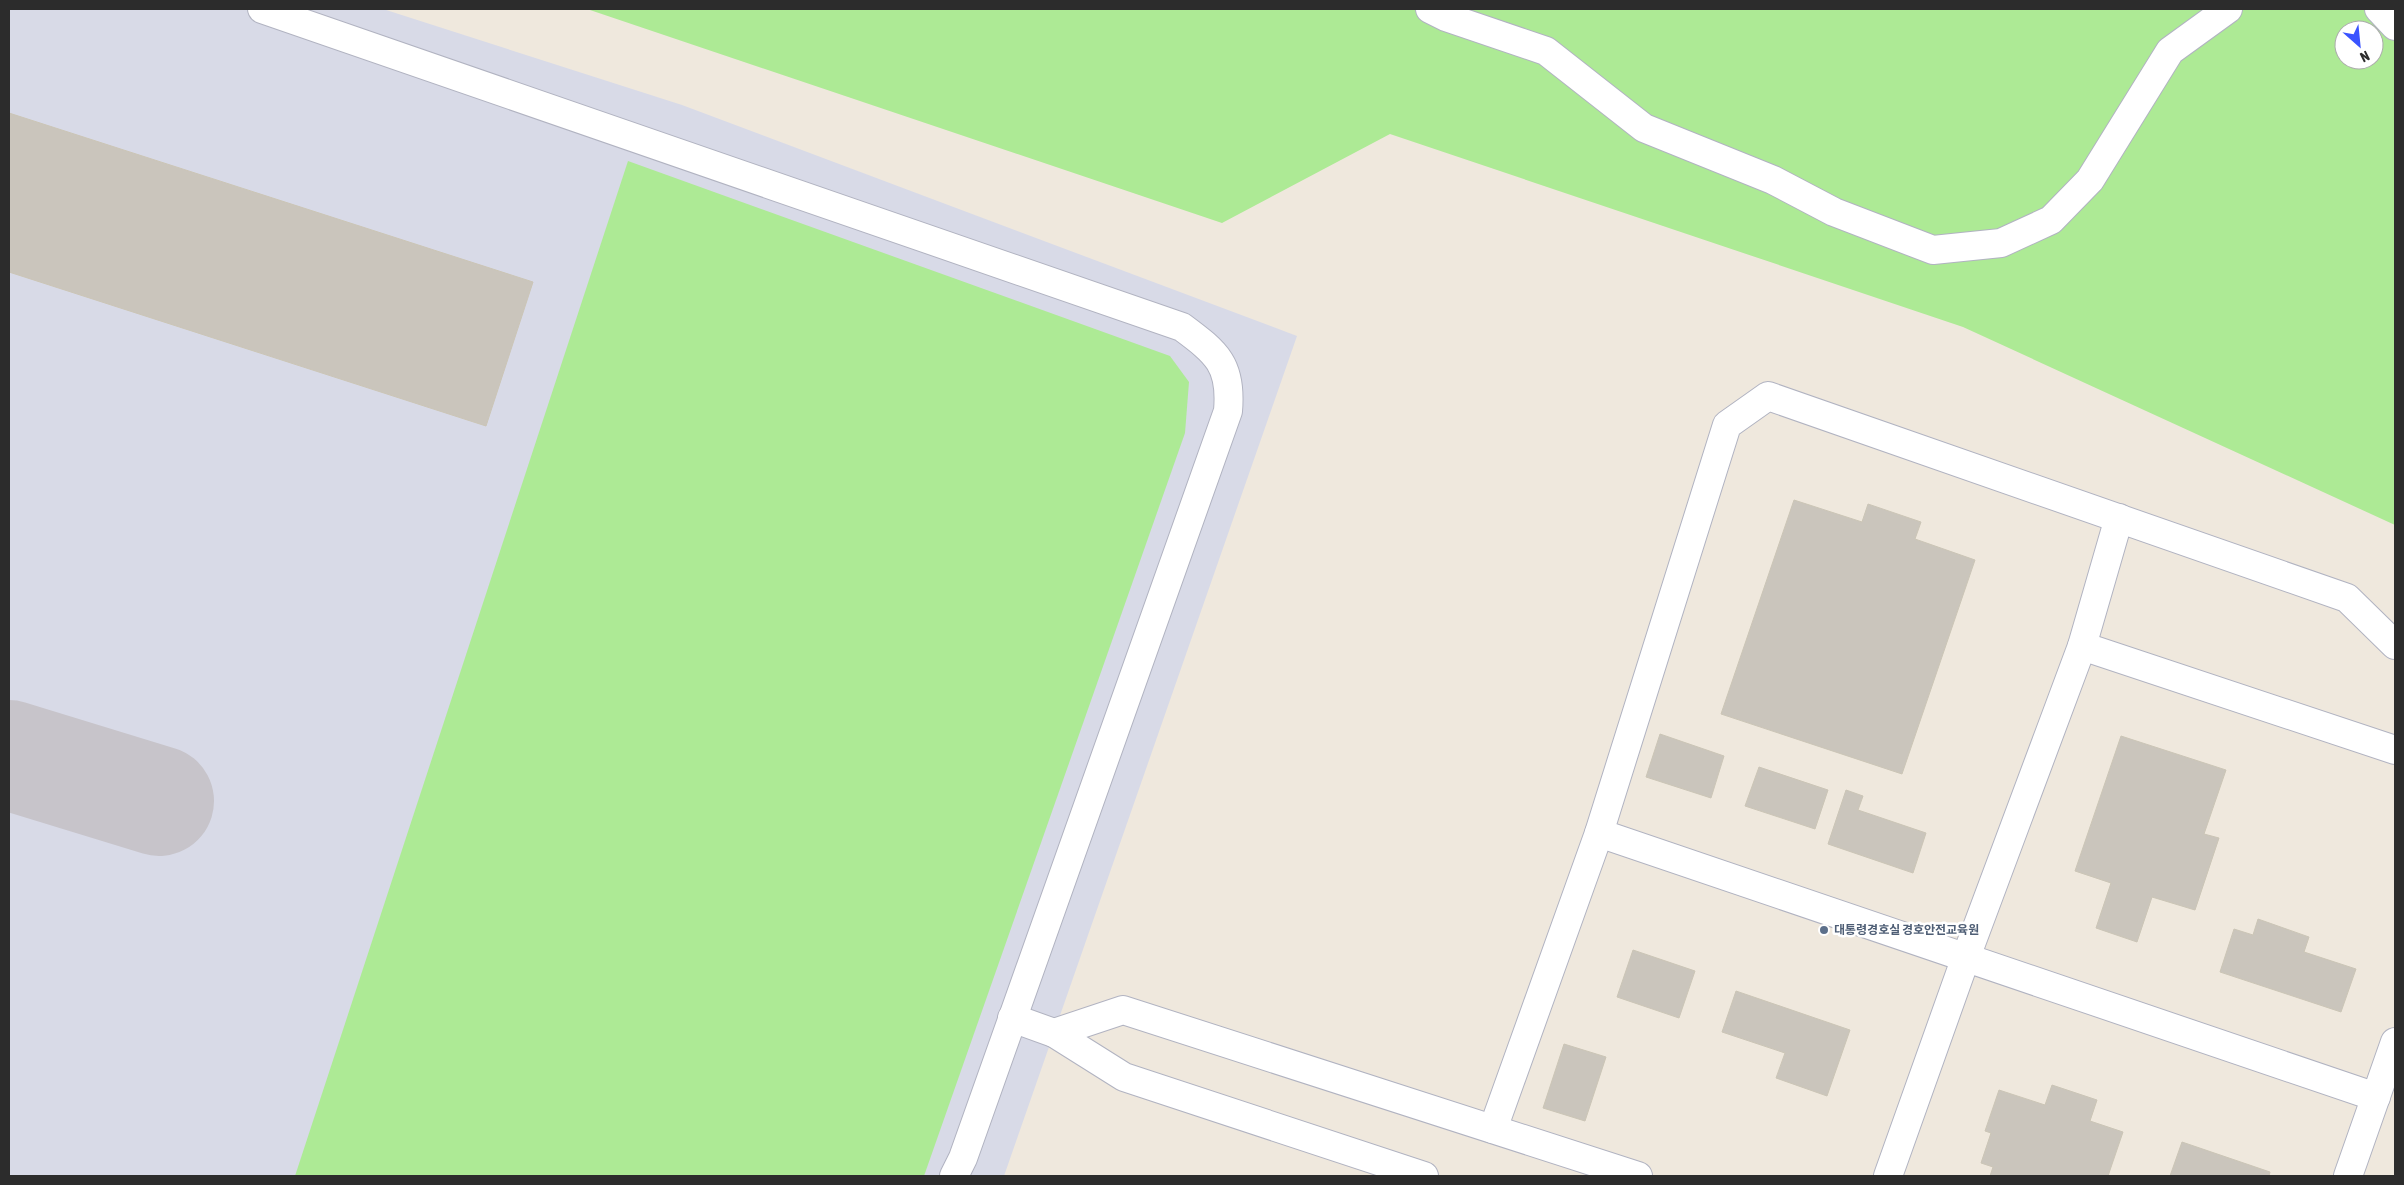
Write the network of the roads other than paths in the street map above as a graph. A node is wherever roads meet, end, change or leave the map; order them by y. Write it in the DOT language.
graph roads {
  1 [pos="262,9"];
  2 [pos="1430,9"];
  3 [pos="2228,9"];
  4 [pos="2379,9"];
  5 [pos="2395,26"];
  6 [pos="2119,518"];
  7 [pos="2395,645"];
  8 [pos="2082,646"];
  9 [pos="2395,750"];
  10 [pos="1599,833"];
  11 [pos="1966,957"];
  12 [pos="1012,1018"];
  13 [pos="1054,1033"];
  14 [pos="2395,1042"];
  15 [pos="2376,1097"];
  16 [pos="1493,1129"];
  17 [pos="954,1176"];
  18 [pos="1424,1176"];
  19 [pos="1638,1176"];
  20 [pos="1888,1176"];
  21 [pos="2348,1176"];
  1 -- 12 [label="lane"];
  2 -- 3 [label="lane"];
  4 -- 5 [label="lane"];
  6 -- 7 [label="lane"];
  6 -- 8 [label="lane"];
  6 -- 10 [label="lane"];
  8 -- 9 [label="lane"];
  8 -- 11 [label="lane"];
  10 -- 11 [label="lane"];
  10 -- 16 [label="lane"];
  11 -- 15 [label="lane"];
  11 -- 20 [label="lane"];
  12 -- 13 [label="lane"];
  12 -- 17 [label="lane"];
  13 -- 16 [label="lane"];
  13 -- 18 [label="lane"];
  14 -- 15 [label="lane"];
  15 -- 21 [label="lane"];
  16 -- 19 [label="lane"];
}
